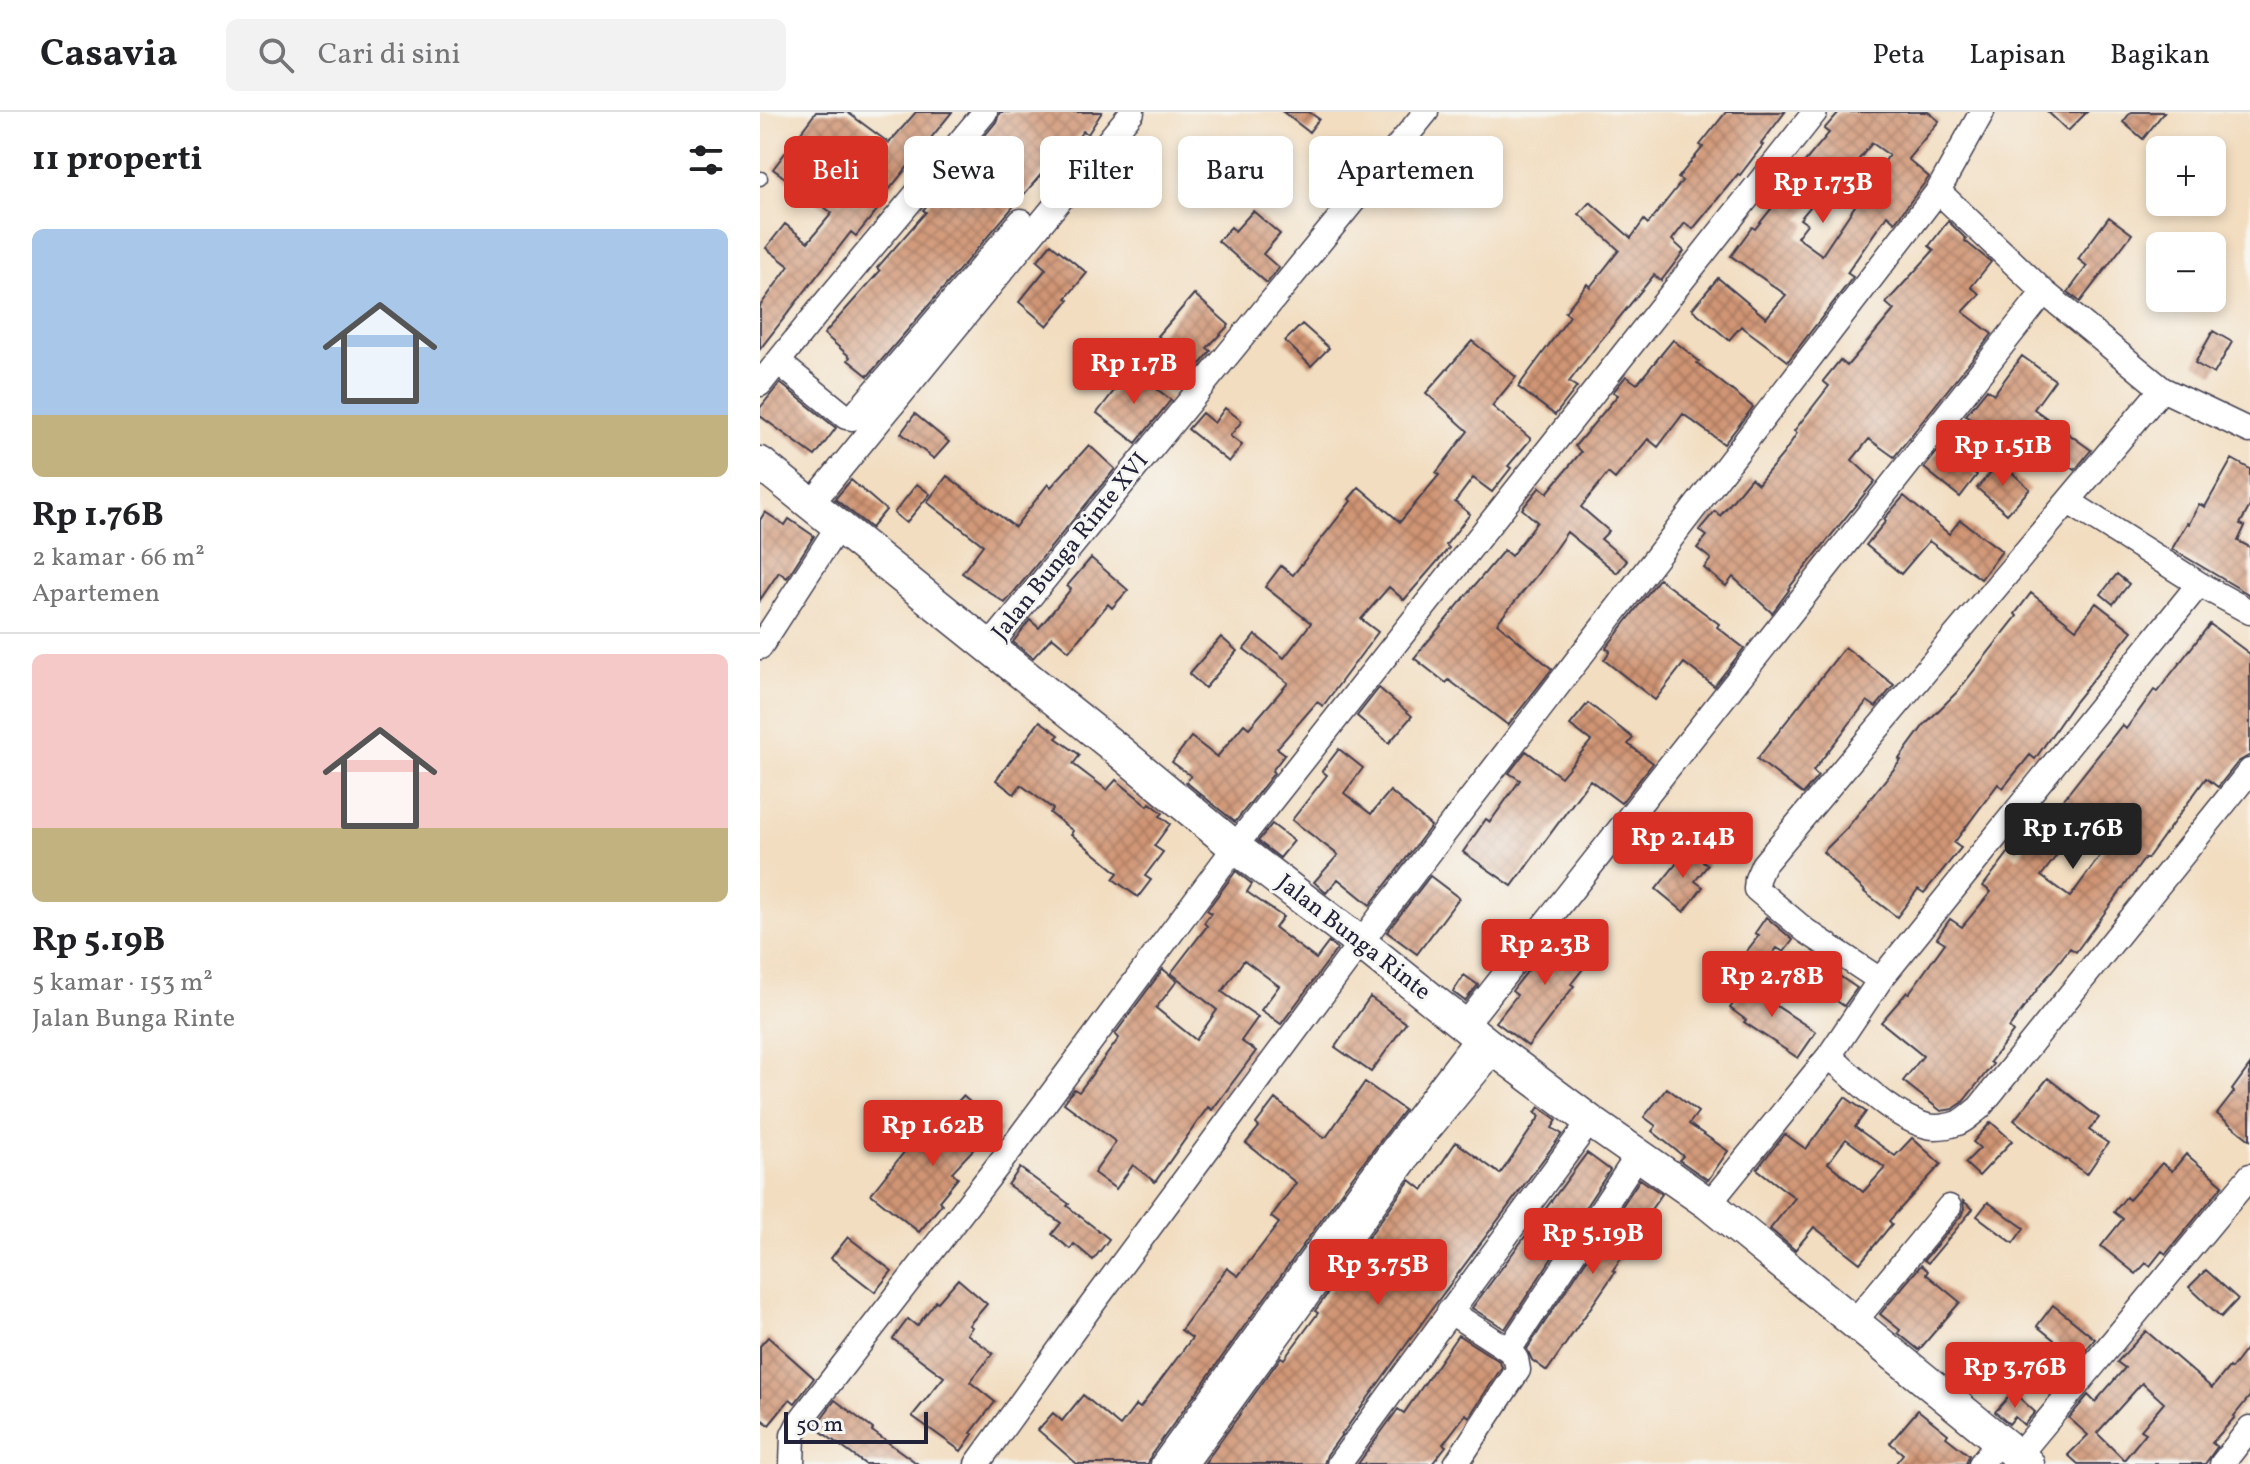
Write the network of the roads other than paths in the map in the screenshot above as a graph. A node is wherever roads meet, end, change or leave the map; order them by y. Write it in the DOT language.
graph roads {
  1 [pos="985,112"];
  2 [pos="1114,112"];
  3 [pos="1132,112"];
  4 [pos="1426,112"];
  5 [pos="1815,112"];
  6 [pos="1982,112"];
  7 [pos="1938,191"];
  8 [pos="2044,292"];
  9 [pos="778,362"];
  10 [pos="760,384"];
  11 [pos="2162,389"];
  12 [pos="2250,431"];
  13 [pos="760,463"];
  14 [pos="2069,502"];
  15 [pos="812,503"];
  16 [pos="839,525"];
  17 [pos="2199,584"];
  18 [pos="2250,612"];
  19 [pos="760,647"];
  20 [pos="989,647"];
  21 [pos="2250,771"];
  22 [pos="1235,847"];
  23 [pos="1361,943"];
  24 [pos="1880,980"];
  25 [pos="1480,1037"];
  26 [pos="1829,1056"];
  27 [pos="1590,1121"];
  28 [pos="1638,1155"];
  29 [pos="2250,1176"];
  30 [pos="1709,1204"];
  31 [pos="1949,1207"];
  32 [pos="1286,1309"];
  33 [pos="1449,1311"];
  34 [pos="1855,1321"];
  35 [pos="1509,1350"];
  36 [pos="2250,1428"];
  37 [pos="2007,1456"];
  38 [pos="792,1464"];
  39 [pos="977,1464"];
  40 [pos="1163,1464"];
  41 [pos="1185,1464"];
  42 [pos="1339,1464"];
  43 [pos="1456,1464"];
  44 [pos="2222,1464"];
  1 -- 9 [label="street"];
  2 -- 9 [label="street"];
  3 -- 15 [label="street"];
  4 -- 20 [label="street, Jalan Bunga Rinte XVI"];
  5 -- 22 [label="street"];
  6 -- 7 [label="street"];
  7 -- 8 [label="street"];
  7 -- 23 [label="street"];
  8 -- 11 [label="street"];
  8 -- 25 [label="street"];
  9 -- 10 [label="street"];
  11 -- 12 [label="street"];
  11 -- 14 [label="street"];
  13 -- 15 [label="street, Jalan Bunga Rinte"];
  14 -- 17 [label="street"];
  14 -- 24 [label="street"];
  15 -- 16 [label="street, Jalan Bunga Rinte"];
  16 -- 19 [label="street"];
  16 -- 20 [label="street, Jalan Bunga Rinte"];
  17 -- 18 [label="street"];
  17 -- 24 [label="street"];
  20 -- 22 [label="street, Jalan Bunga Rinte"];
  21 -- 26 [label="street"];
  22 -- 23 [label="street, Jalan Bunga Rinte"];
  22 -- 38 [label="street"];
  23 -- 25 [label="street, Jalan Bunga Rinte"];
  23 -- 39 [label="street"];
  24 -- 26 [label="street"];
  25 -- 27 [label="street, Jalan Bunga Rinte"];
  25 -- 32 [label="street"];
  26 -- 30 [label="street"];
  27 -- 28 [label="street, Jalan Bunga Rinte"];
  27 -- 33 [label="street"];
  28 -- 30 [label="street, Jalan Bunga Rinte"];
  28 -- 35 [label="street"];
  29 -- 37 [label="street"];
  30 -- 34 [label="street, Jalan Bunga Rinte"];
  31 -- 34 [label="street"];
  32 -- 40 [label="street"];
  32 -- 41 [label="street"];
  33 -- 35 [label="street"];
  33 -- 42 [label="street"];
  34 -- 37 [label="street, Jalan Bunga Rinte"];
  35 -- 43 [label="street"];
  36 -- 44 [label="street"];
}
